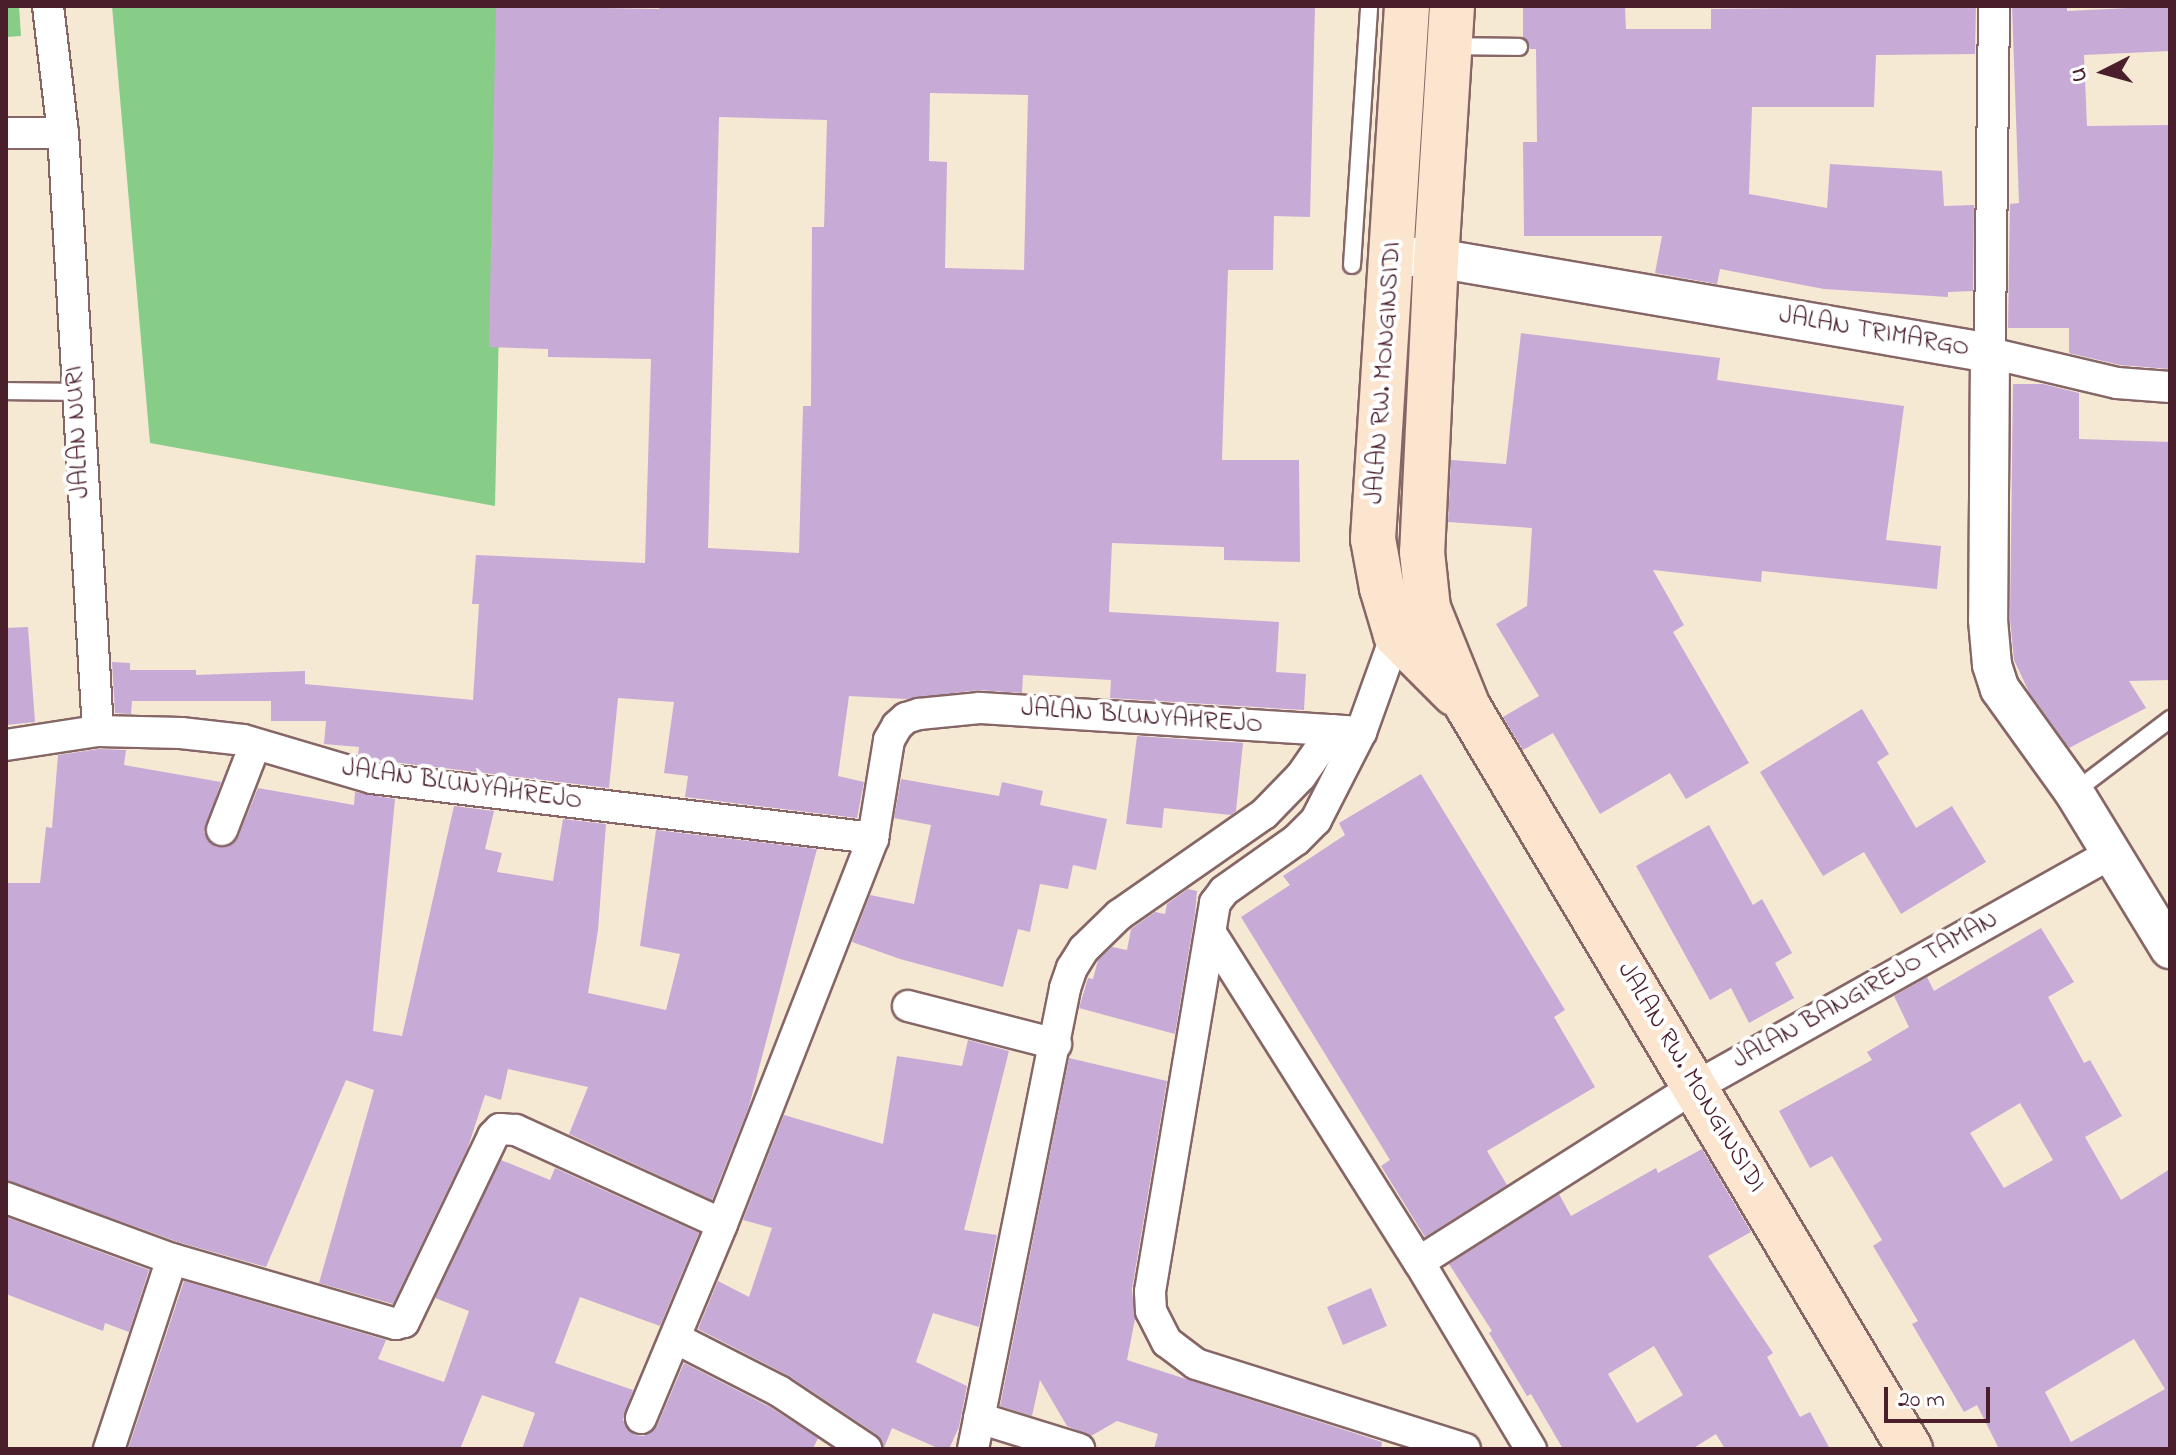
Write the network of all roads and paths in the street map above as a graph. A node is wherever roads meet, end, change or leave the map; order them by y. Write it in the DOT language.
graph roads {
  1 [pos="48,6"];
  2 [pos="1369,6"];
  3 [pos="1407,6"];
  4 [pos="1994,6"];
  5 [pos="1451,26"];
  6 [pos="1519,47"];
  7 [pos="6,133"];
  8 [pos="63,133"];
  9 [pos="1369,254"];
  10 [pos="1436,258"];
  11 [pos="1990,353"];
  12 [pos="2170,387"];
  13 [pos="6,391"];
  14 [pos="77,392"];
  15 [pos="1412,621"];
  16 [pos="2170,719"];
  17 [pos="98,731"];
  18 [pos="1347,731"];
  19 [pos="6,745"];
  20 [pos="255,745"];
  21 [pos="2074,792"];
  22 [pos="222,830"];
  23 [pos="873,838"];
  24 [pos="2113,852"];
  25 [pos="1212,935"];
  26 [pos="2170,949"];
  27 [pos="908,1006"];
  28 [pos="1056,1044"];
  29 [pos="1695,1087"];
  30 [pos="6,1198"];
  31 [pos="722,1224"];
  32 [pos="172,1259"];
  33 [pos="1419,1262"];
  34 [pos="675,1338"];
  35 [pos="641,1418"];
  36 [pos="979,1418"];
  37 [pos="109,1449"];
  38 [pos="866,1449"];
  39 [pos="973,1449"];
  40 [pos="1079,1449"];
  41 [pos="1465,1449"];
  42 [pos="1531,1449"];
  43 [pos="1910,1449"];
  1 -- 8 [label="street, JALAN NURI"];
  2 -- 9 [label="lane"];
  3 -- 9 [label="main road, JALAN RW. MONGINSIDI"];
  4 -- 11 [label="street"];
  5 -- 6 [label="lane"];
  5 -- 10 [label="main road, JALAN RW. MONGINSIDI"];
  7 -- 8 [label="street"];
  8 -- 14 [label="street, JALAN NURI"];
  9 -- 10 [label="street, JALAN TRIMARGO"];
  9 -- 15 [label="main road, JALAN RW. MONGINSIDI"];
  10 -- 11 [label="street, JALAN TRIMARGO"];
  10 -- 15 [label="main road, JALAN RW. MONGINSIDI"];
  11 -- 12 [label="street"];
  11 -- 21 [label="street, JALAN TRIMARGO"];
  13 -- 14 [label="lane"];
  14 -- 17 [label="street, JALAN NURI"];
  15 -- 18 [label="street"];
  15 -- 29 [label="main road, JALAN RW. MONGINSIDI"];
  16 -- 21 [label="lane"];
  17 -- 19 [label="street, JALAN BLUNYAHREJO"];
  17 -- 20 [label="street, JALAN BLUNYAHREJO"];
  18 -- 23 [label="street, JALAN BLUNYAHREJO"];
  18 -- 25 [label="street"];
  18 -- 28 [label="street"];
  20 -- 22 [label="street"];
  20 -- 23 [label="street, JALAN BLUNYAHREJO"];
  21 -- 24 [label="street, JALAN TRIMARGO"];
  23 -- 31 [label="street, JALAN BLUNYAHREJO"];
  24 -- 26 [label="street, JALAN TRIMARGO"];
  24 -- 29 [label="street, JALAN BANGIREJO TAMAN"];
  25 -- 33 [label="street"];
  25 -- 41 [label="street"];
  27 -- 28 [label="street"];
  28 -- 36 [label="street"];
  29 -- 33 [label="street, JALAN BANGIREJO TAMAN"];
  29 -- 43 [label="main road, JALAN RW. MONGINSIDI"];
  30 -- 32 [label="street"];
  31 -- 32 [label="street"];
  31 -- 34 [label="street, JALAN BLUNYAHREJO"];
  32 -- 37 [label="street"];
  33 -- 42 [label="street"];
  34 -- 35 [label="street, JALAN BLUNYAHREJO"];
  34 -- 38 [label="street"];
  36 -- 39 [label="street"];
  36 -- 40 [label="street"];
}
